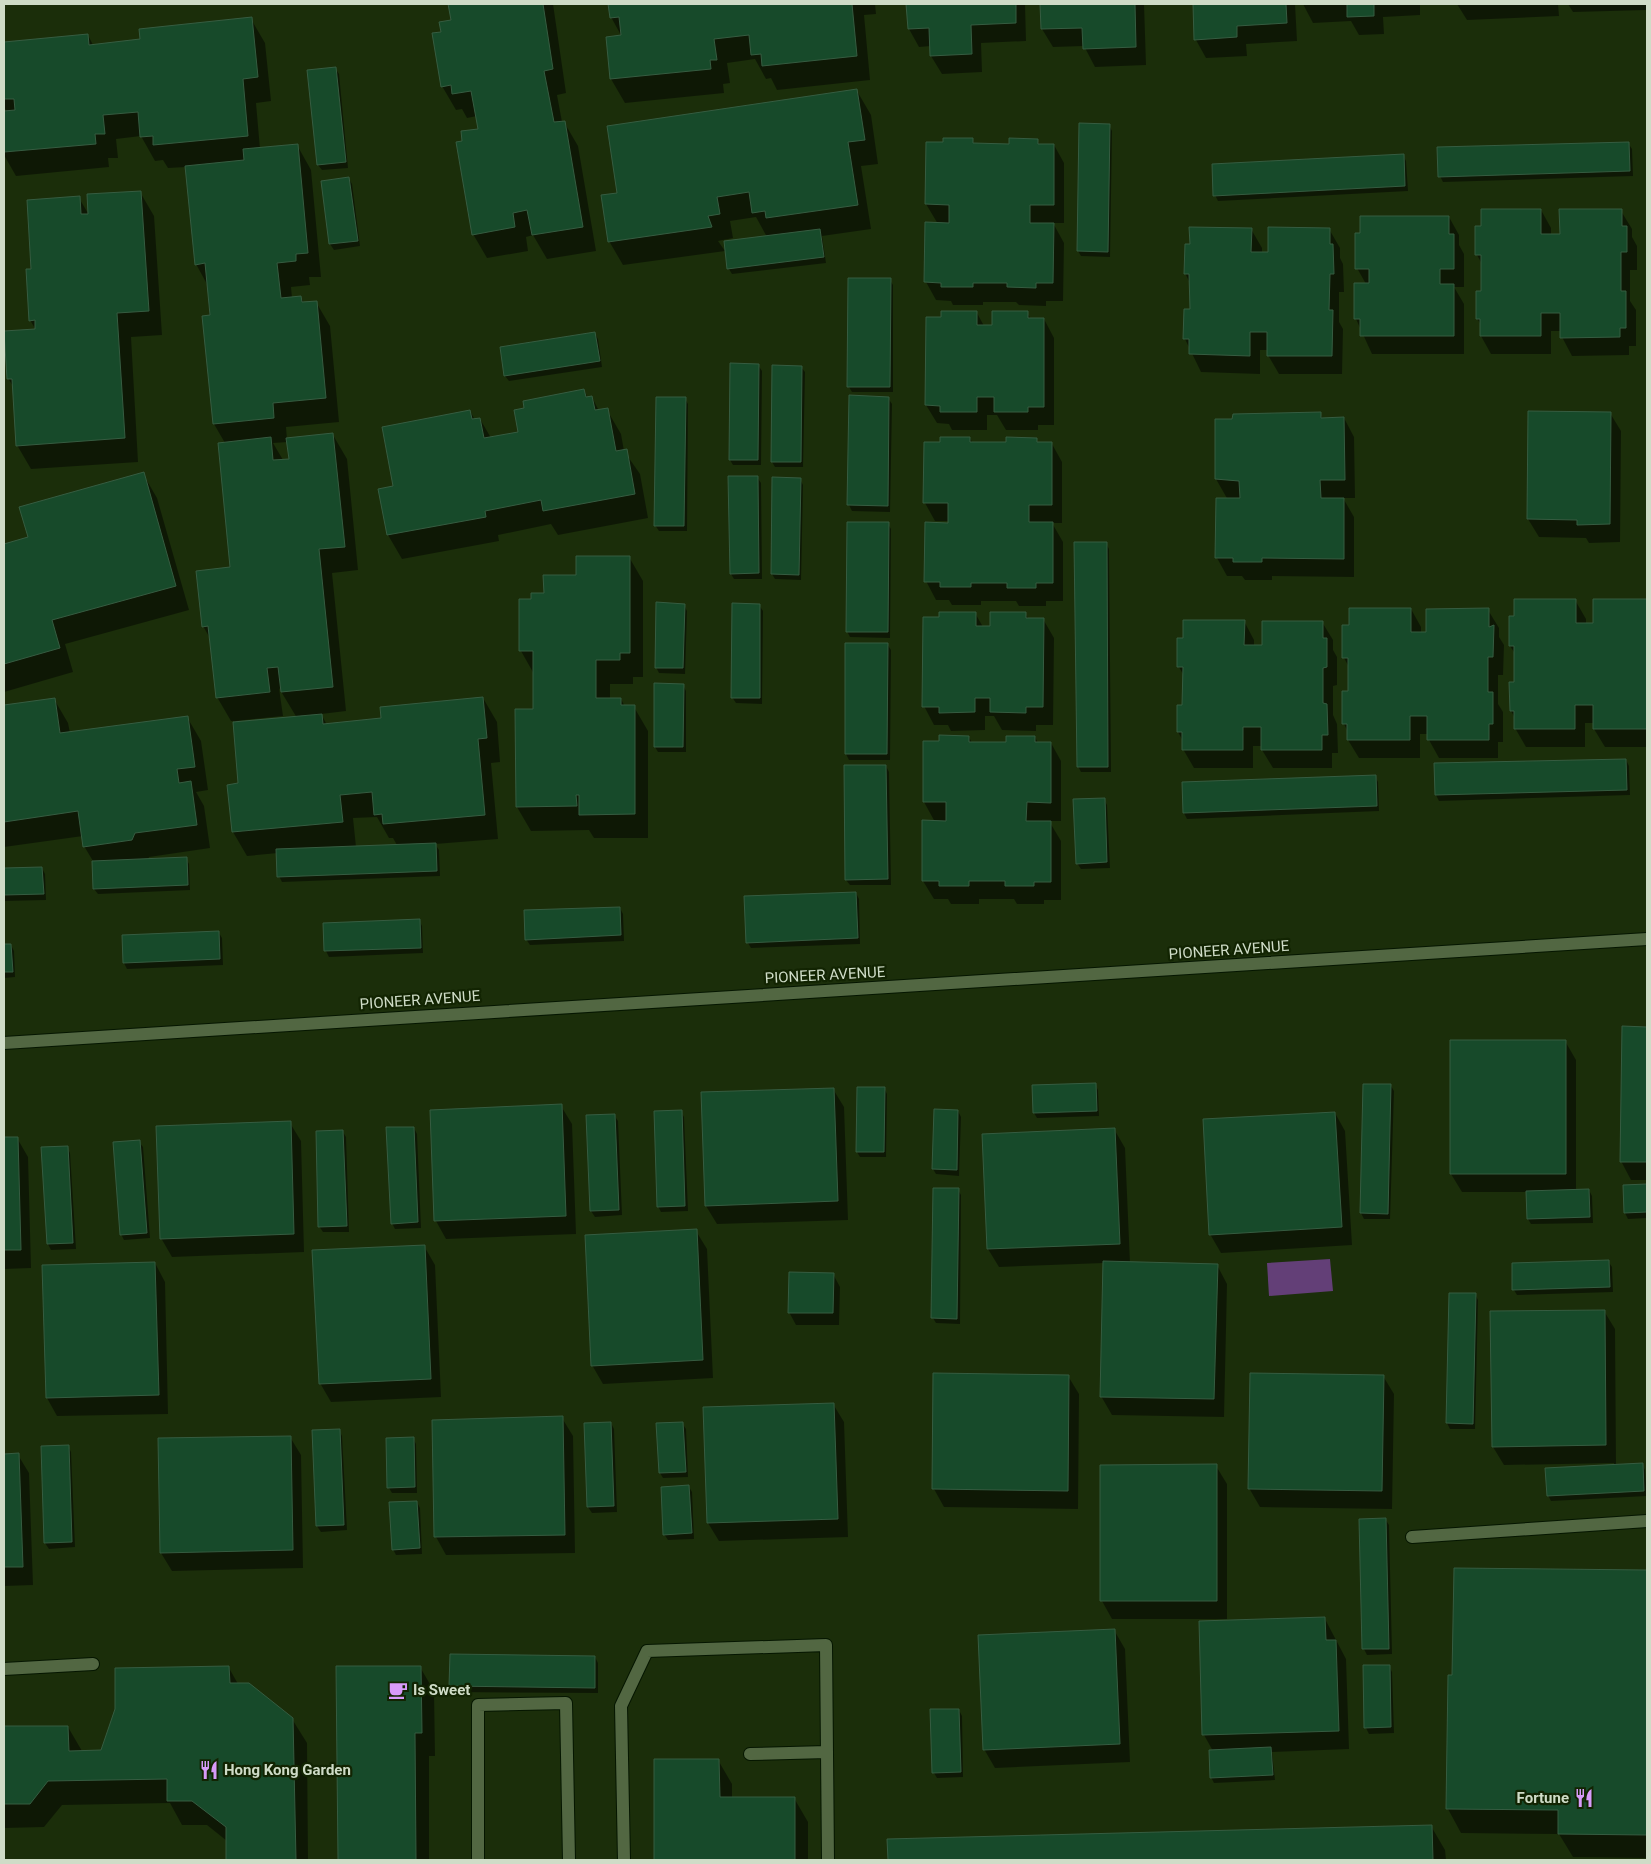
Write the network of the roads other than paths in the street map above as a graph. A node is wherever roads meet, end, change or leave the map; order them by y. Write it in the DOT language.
graph roads {
  1 [pos="1647,939"];
  2 [pos="4,1043"];
  3 [pos="1647,1521"];
  4 [pos="1412,1537"];
  5 [pos="93,1664"];
  6 [pos="4,1669"];
  7 [pos="827,1752"];
  8 [pos="750,1754"];
  9 [pos="478,1860"];
  10 [pos="569,1860"];
  11 [pos="624,1860"];
  12 [pos="828,1860"];
  1 -- 2 [label="street, PIONEER AVENUE"];
  3 -- 4 [label="street"];
  5 -- 6 [label="street"];
  7 -- 8 [label="street"];
  7 -- 11 [label="street"];
  7 -- 12 [label="street"];
  9 -- 10 [label="street"];
}
